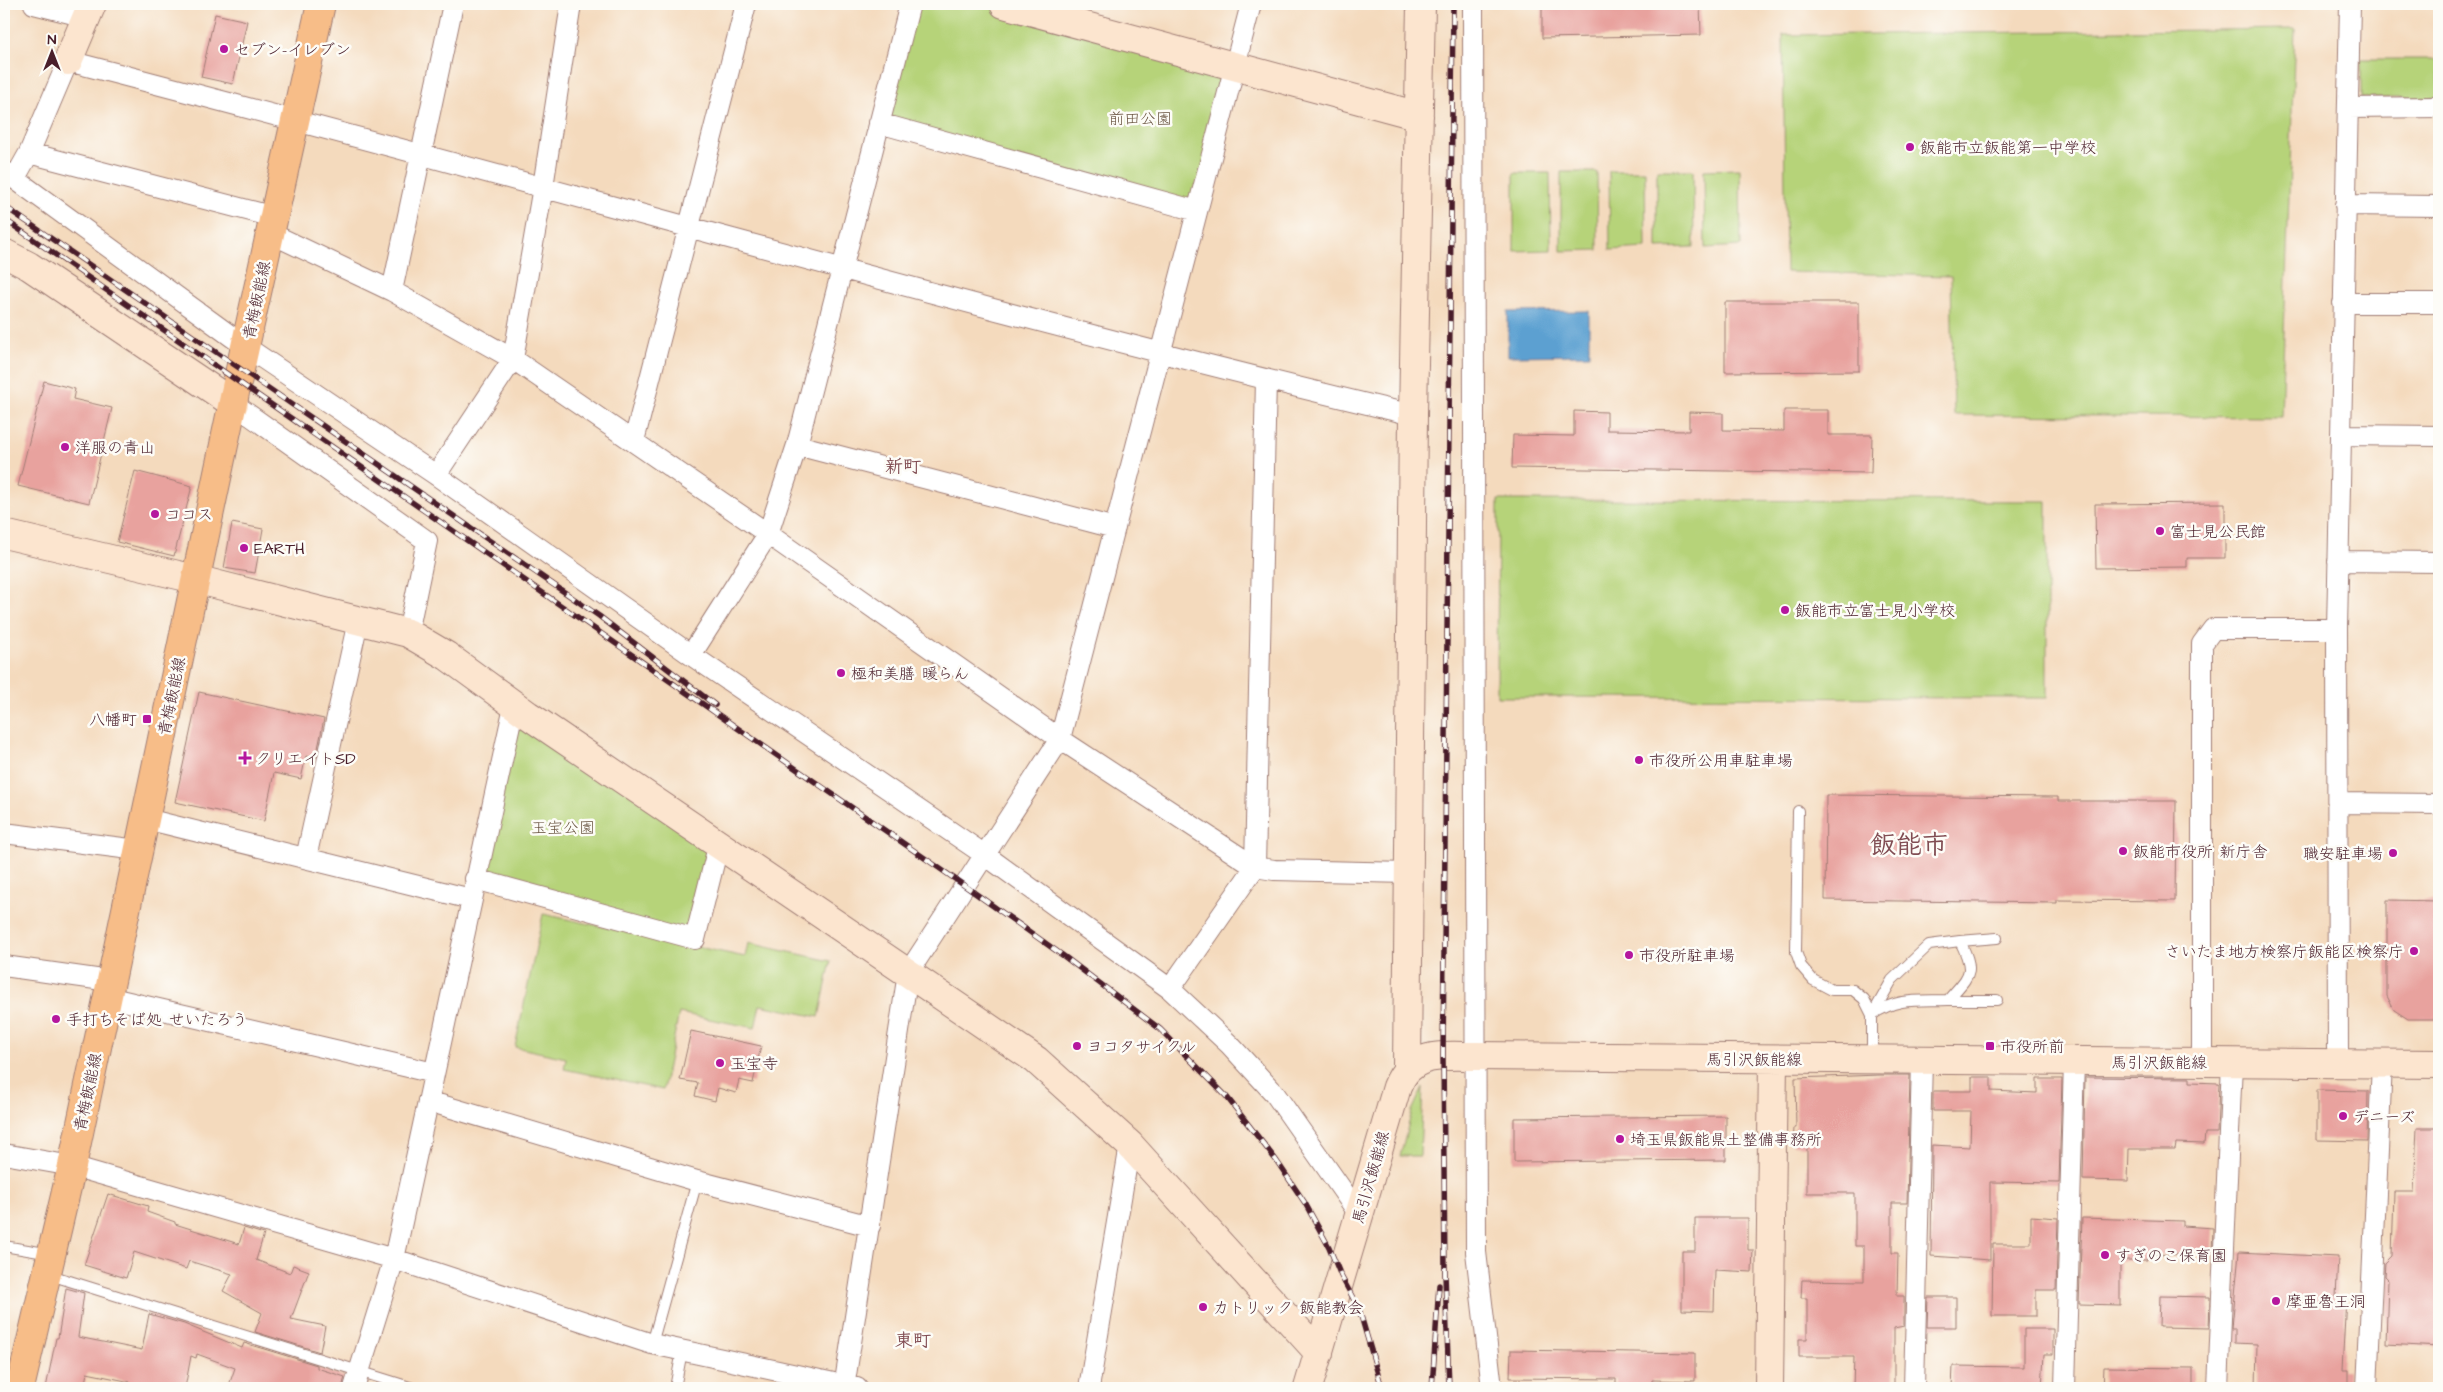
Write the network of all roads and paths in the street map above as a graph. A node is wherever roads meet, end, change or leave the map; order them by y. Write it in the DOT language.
graph roads {
  1 [pos="34,4"];
  2 [pos="321,4"];
  3 [pos="454,4"];
  4 [pos="571,4"];
  5 [pos="746,4"];
  6 [pos="910,4"];
  7 [pos="1004,4"];
  8 [pos="1251,4"];
  9 [pos="1421,4"];
  10 [pos="1473,4"];
  11 [pos="2350,4"];
  12 [pos="89,10"];
  13 [pos="68,62"];
  14 [pos="1235,66"];
  15 [pos="2348,108"];
  16 [pos="2439,108"];
  17 [pos="1419,116"];
  18 [pos="296,120"];
  19 [pos="879,123"];
  20 [pos="29,153"];
  21 [pos="420,154"];
  22 [pos="9,174"];
  23 [pos="543,187"];
  24 [pos="2345,205"];
  25 [pos="2439,206"];
  26 [pos="1197,211"];
  27 [pos="272,225"];
  28 [pos="689,227"];
  29 [pos="4,253"];
  30 [pos="842,268"];
  31 [pos="392,291"];
  32 [pos="2439,302"];
  33 [pos="2343,303"];
  34 [pos="246,346"];
  35 [pos="1160,352"];
  36 [pos="513,359"];
  37 [pos="1266,380"];
  38 [pos="234,404"];
  39 [pos="1413,415"];
  40 [pos="2341,435"];
  41 [pos="2439,436"];
  42 [pos="634,441"];
  43 [pos="797,445"];
  44 [pos="436,475"];
  45 [pos="1115,528"];
  46 [pos="4,534"];
  47 [pos="768,534"];
  48 [pos="2338,561"];
  49 [pos="2439,562"];
  50 [pos="195,579"];
  51 [pos="358,620"];
  52 [pos="2337,629"];
  53 [pos="408,634"];
  54 [pos="691,655"];
  55 [pos="514,706"];
  56 [pos="1060,739"];
  57 [pos="2338,803"];
  58 [pos="2439,804"];
  59 [pos="1798,811"];
  60 [pos="146,819"];
  61 [pos="4,833"];
  62 [pos="719,843"];
  63 [pos="138,850"];
  64 [pos="985,855"];
  65 [pos="306,858"];
  66 [pos="1255,867"];
  67 [pos="1409,873"];
  68 [pos="476,879"];
  69 [pos="471,899"];
  70 [pos="1997,938"];
  71 [pos="1960,941"];
  72 [pos="4,966"];
  73 [pos="908,973"];
  74 [pos="108,989"];
  75 [pos="1170,989"];
  76 [pos="1948,1000"];
  77 [pos="1997,1000"];
  78 [pos="1872,1015"];
  79 [pos="1474,1056"];
  80 [pos="1773,1059"];
  81 [pos="1872,1060"];
  82 [pos="1922,1060"];
  83 [pos="2074,1061"];
  84 [pos="2202,1062"];
  85 [pos="2232,1063"];
  86 [pos="2338,1063"];
  87 [pos="2382,1064"];
  88 [pos="2439,1064"];
  89 [pos="1407,1069"];
  90 [pos="434,1073"];
  91 [pos="428,1101"];
  92 [pos="1130,1145"];
  93 [pos="4,1154"];
  94 [pos="72,1166"];
  95 [pos="697,1181"];
  96 [pos="1359,1214"];
  97 [pos="870,1226"];
  98 [pos="4,1246"];
  99 [pos="394,1259"];
  100 [pos="50,1264"];
  101 [pos="652,1344"];
  102 [pos="682,1351"];
  103 [pos="1319,1352"];
  104 [pos="357,1380"];
  105 [pos="20,1388"];
  106 [pos="413,1388"];
  107 [pos="675,1388"];
  108 [pos="849,1388"];
  109 [pos="1090,1388"];
  110 [pos="1308,1388"];
  111 [pos="1492,1388"];
  112 [pos="1769,1388"];
  113 [pos="1914,1388"];
  114 [pos="2065,1388"];
  115 [pos="2218,1388"];
  116 [pos="2367,1388"];
  1 -- 12 [label="street"];
  2 -- 18 [label="main road, 青梅飯能線"];
  3 -- 21 [label="street"];
  4 -- 23 [label="street"];
  5 -- 28 [label="street"];
  6 -- 19 [label="street"];
  7 -- 14 [label="street"];
  8 -- 14 [label="street"];
  9 -- 17 [label="street"];
  10 -- 79 [label="street"];
  11 -- 15 [label="street"];
  12 -- 13 [label="street"];
  13 -- 18 [label="street"];
  13 -- 20 [label="street"];
  14 -- 17 [label="street"];
  14 -- 26 [label="street"];
  15 -- 16 [label="street"];
  15 -- 24 [label="street"];
  17 -- 39 [label="street"];
  18 -- 21 [label="street"];
  18 -- 27 [label="main road, 青梅飯能線"];
  19 -- 26 [label="street"];
  19 -- 30 [label="street"];
  20 -- 22 [label="street"];
  20 -- 27 [label="street"];
  21 -- 23 [label="street"];
  21 -- 31 [label="street"];
  22 -- 34 [label="street"];
  23 -- 28 [label="street"];
  23 -- 36 [label="street"];
  24 -- 25 [label="street"];
  24 -- 33 [label="street"];
  26 -- 35 [label="street"];
  27 -- 31 [label="street"];
  27 -- 34 [label="main road, 青梅飯能線"];
  28 -- 30 [label="street"];
  28 -- 42 [label="street"];
  29 -- 38 [label="street"];
  30 -- 35 [label="street"];
  30 -- 43 [label="street"];
  31 -- 36 [label="street"];
  32 -- 33 [label="street"];
  33 -- 40 [label="street"];
  34 -- 38 [label="main road, 青梅飯能線"];
  34 -- 44 [label="street"];
  35 -- 37 [label="street"];
  35 -- 45 [label="street"];
  36 -- 42 [label="street"];
  36 -- 44 [label="street"];
  37 -- 39 [label="street"];
  37 -- 66 [label="street"];
  38 -- 50 [label="main road, 青梅飯能線"];
  38 -- 53 [label="street"];
  39 -- 67 [label="street"];
  40 -- 41 [label="street"];
  40 -- 48 [label="street"];
  42 -- 47 [label="street"];
  43 -- 45 [label="street"];
  43 -- 47 [label="street"];
  44 -- 54 [label="street"];
  45 -- 56 [label="street"];
  46 -- 50 [label="street"];
  47 -- 54 [label="street"];
  47 -- 56 [label="street"];
  48 -- 49 [label="street"];
  48 -- 52 [label="street"];
  50 -- 51 [label="street"];
  50 -- 60 [label="main road, 青梅飯能線"];
  51 -- 53 [label="street"];
  51 -- 65 [label="street"];
  52 -- 57 [label="street"];
  52 -- 84 [label="street"];
  53 -- 55 [label="street"];
  54 -- 64 [label="street"];
  55 -- 62 [label="street"];
  55 -- 68 [label="street"];
  56 -- 64 [label="street"];
  56 -- 66 [label="street"];
  57 -- 58 [label="street"];
  57 -- 86 [label="street"];
  59 -- 78 [label="lane"];
  60 -- 63 [label="main road, 青梅飯能線"];
  60 -- 65 [label="street"];
  61 -- 63 [label="street"];
  62 -- 68 [label="street"];
  62 -- 73 [label="street"];
  63 -- 74 [label="main road, 青梅飯能線"];
  64 -- 73 [label="street"];
  64 -- 75 [label="street"];
  65 -- 69 [label="street"];
  66 -- 67 [label="street"];
  66 -- 75 [label="street"];
  67 -- 89 [label="street"];
  68 -- 69 [label="street"];
  69 -- 90 [label="street"];
  70 -- 71 [label="lane"];
  71 -- 76 [label="lane"];
  71 -- 78 [label="lane"];
  72 -- 74 [label="street"];
  73 -- 92 [label="street"];
  73 -- 97 [label="street"];
  74 -- 90 [label="street"];
  74 -- 94 [label="main road, 青梅飯能線"];
  75 -- 96 [label="street"];
  76 -- 77 [label="lane"];
  76 -- 78 [label="lane"];
  78 -- 81 [label="lane"];
  79 -- 80 [label="street, 馬引沢飯能線"];
  79 -- 89 [label="street, 馬引沢飯能線"];
  79 -- 111 [label="street"];
  80 -- 81 [label="street, 馬引沢飯能線"];
  80 -- 112 [label="street"];
  81 -- 82 [label="street, 馬引沢飯能線"];
  82 -- 83 [label="street, 馬引沢飯能線"];
  82 -- 113 [label="street"];
  83 -- 84 [label="street, 馬引沢飯能線"];
  83 -- 114 [label="street"];
  84 -- 85 [label="street, 馬引沢飯能線"];
  85 -- 86 [label="street, 馬引沢飯能線"];
  85 -- 115 [label="street"];
  86 -- 87 [label="street, 馬引沢飯能線"];
  87 -- 88 [label="street, 馬引沢飯能線"];
  87 -- 116 [label="street"];
  89 -- 96 [label="street, 馬引沢飯能線"];
  90 -- 91 [label="street"];
  91 -- 95 [label="street"];
  91 -- 99 [label="street"];
  92 -- 103 [label="street"];
  92 -- 109 [label="street"];
  93 -- 94 [label="street"];
  94 -- 99 [label="street"];
  94 -- 100 [label="main road, 青梅飯能線"];
  95 -- 97 [label="street"];
  95 -- 101 [label="lane"];
  96 -- 103 [label="street, 馬引沢飯能線"];
  97 -- 108 [label="street"];
  98 -- 100 [label="lane"];
  99 -- 101 [label="street"];
  99 -- 104 [label="street"];
  100 -- 104 [label="lane"];
  100 -- 105 [label="main road, 青梅飯能線"];
  101 -- 102 [label="street"];
  102 -- 107 [label="lane"];
  102 -- 108 [label="street"];
  103 -- 110 [label="street, 馬引沢飯能線"];
  104 -- 106 [label="lane"];
}
